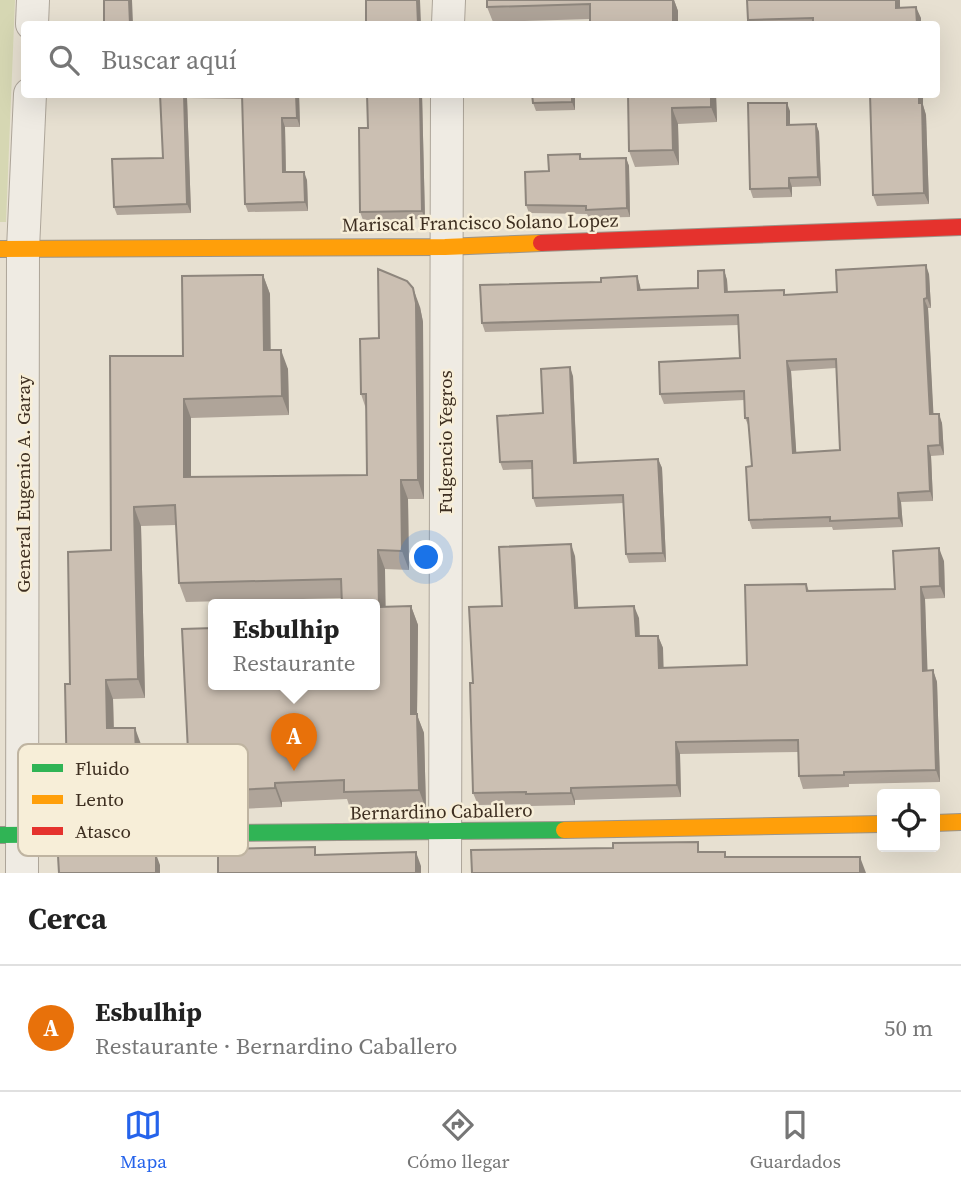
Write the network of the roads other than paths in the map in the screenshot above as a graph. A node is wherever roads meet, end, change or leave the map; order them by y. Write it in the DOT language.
graph roads {
  1 [pos="33,0"];
  2 [pos="449,0"];
  3 [pos="33,21"];
  4 [pos="448,21"];
  5 [pos="30,98"];
  6 [pos="447,98"];
  7 [pos="961,227"];
  8 [pos="445,247"];
  9 [pos="12,249"];
  10 [pos="961,822"];
  11 [pos="940,823"];
  12 [pos="877,824"];
  13 [pos="445,832"];
  14 [pos="248,833"];
  15 [pos="11,835"];
  16 [pos="22,873"];
  17 [pos="445,873"];
  1 -- 3 [label="street"];
  2 -- 4 [label="street"];
  5 -- 9 [label="street, General Eugenio A. Garay"];
  6 -- 8 [label="street, Fulgencio Yegros"];
  7 -- 8 [label="main road, Mariscal Francisco Solano Lopez"];
  8 -- 9 [label="main road, Mariscal Francisco Solano Lopez"];
  8 -- 13 [label="street, Fulgencio Yegros"];
  9 -- 15 [label="street, General Eugenio A. Garay"];
  10 -- 11 [label="main road"];
  12 -- 13 [label="main road, Bernardino Caballero"];
  13 -- 14 [label="main road, Bernardino Caballero"];
  13 -- 17 [label="street, Fulgencio Yegros"];
  15 -- 16 [label="street, General Eugenio A. Garay"];
}
